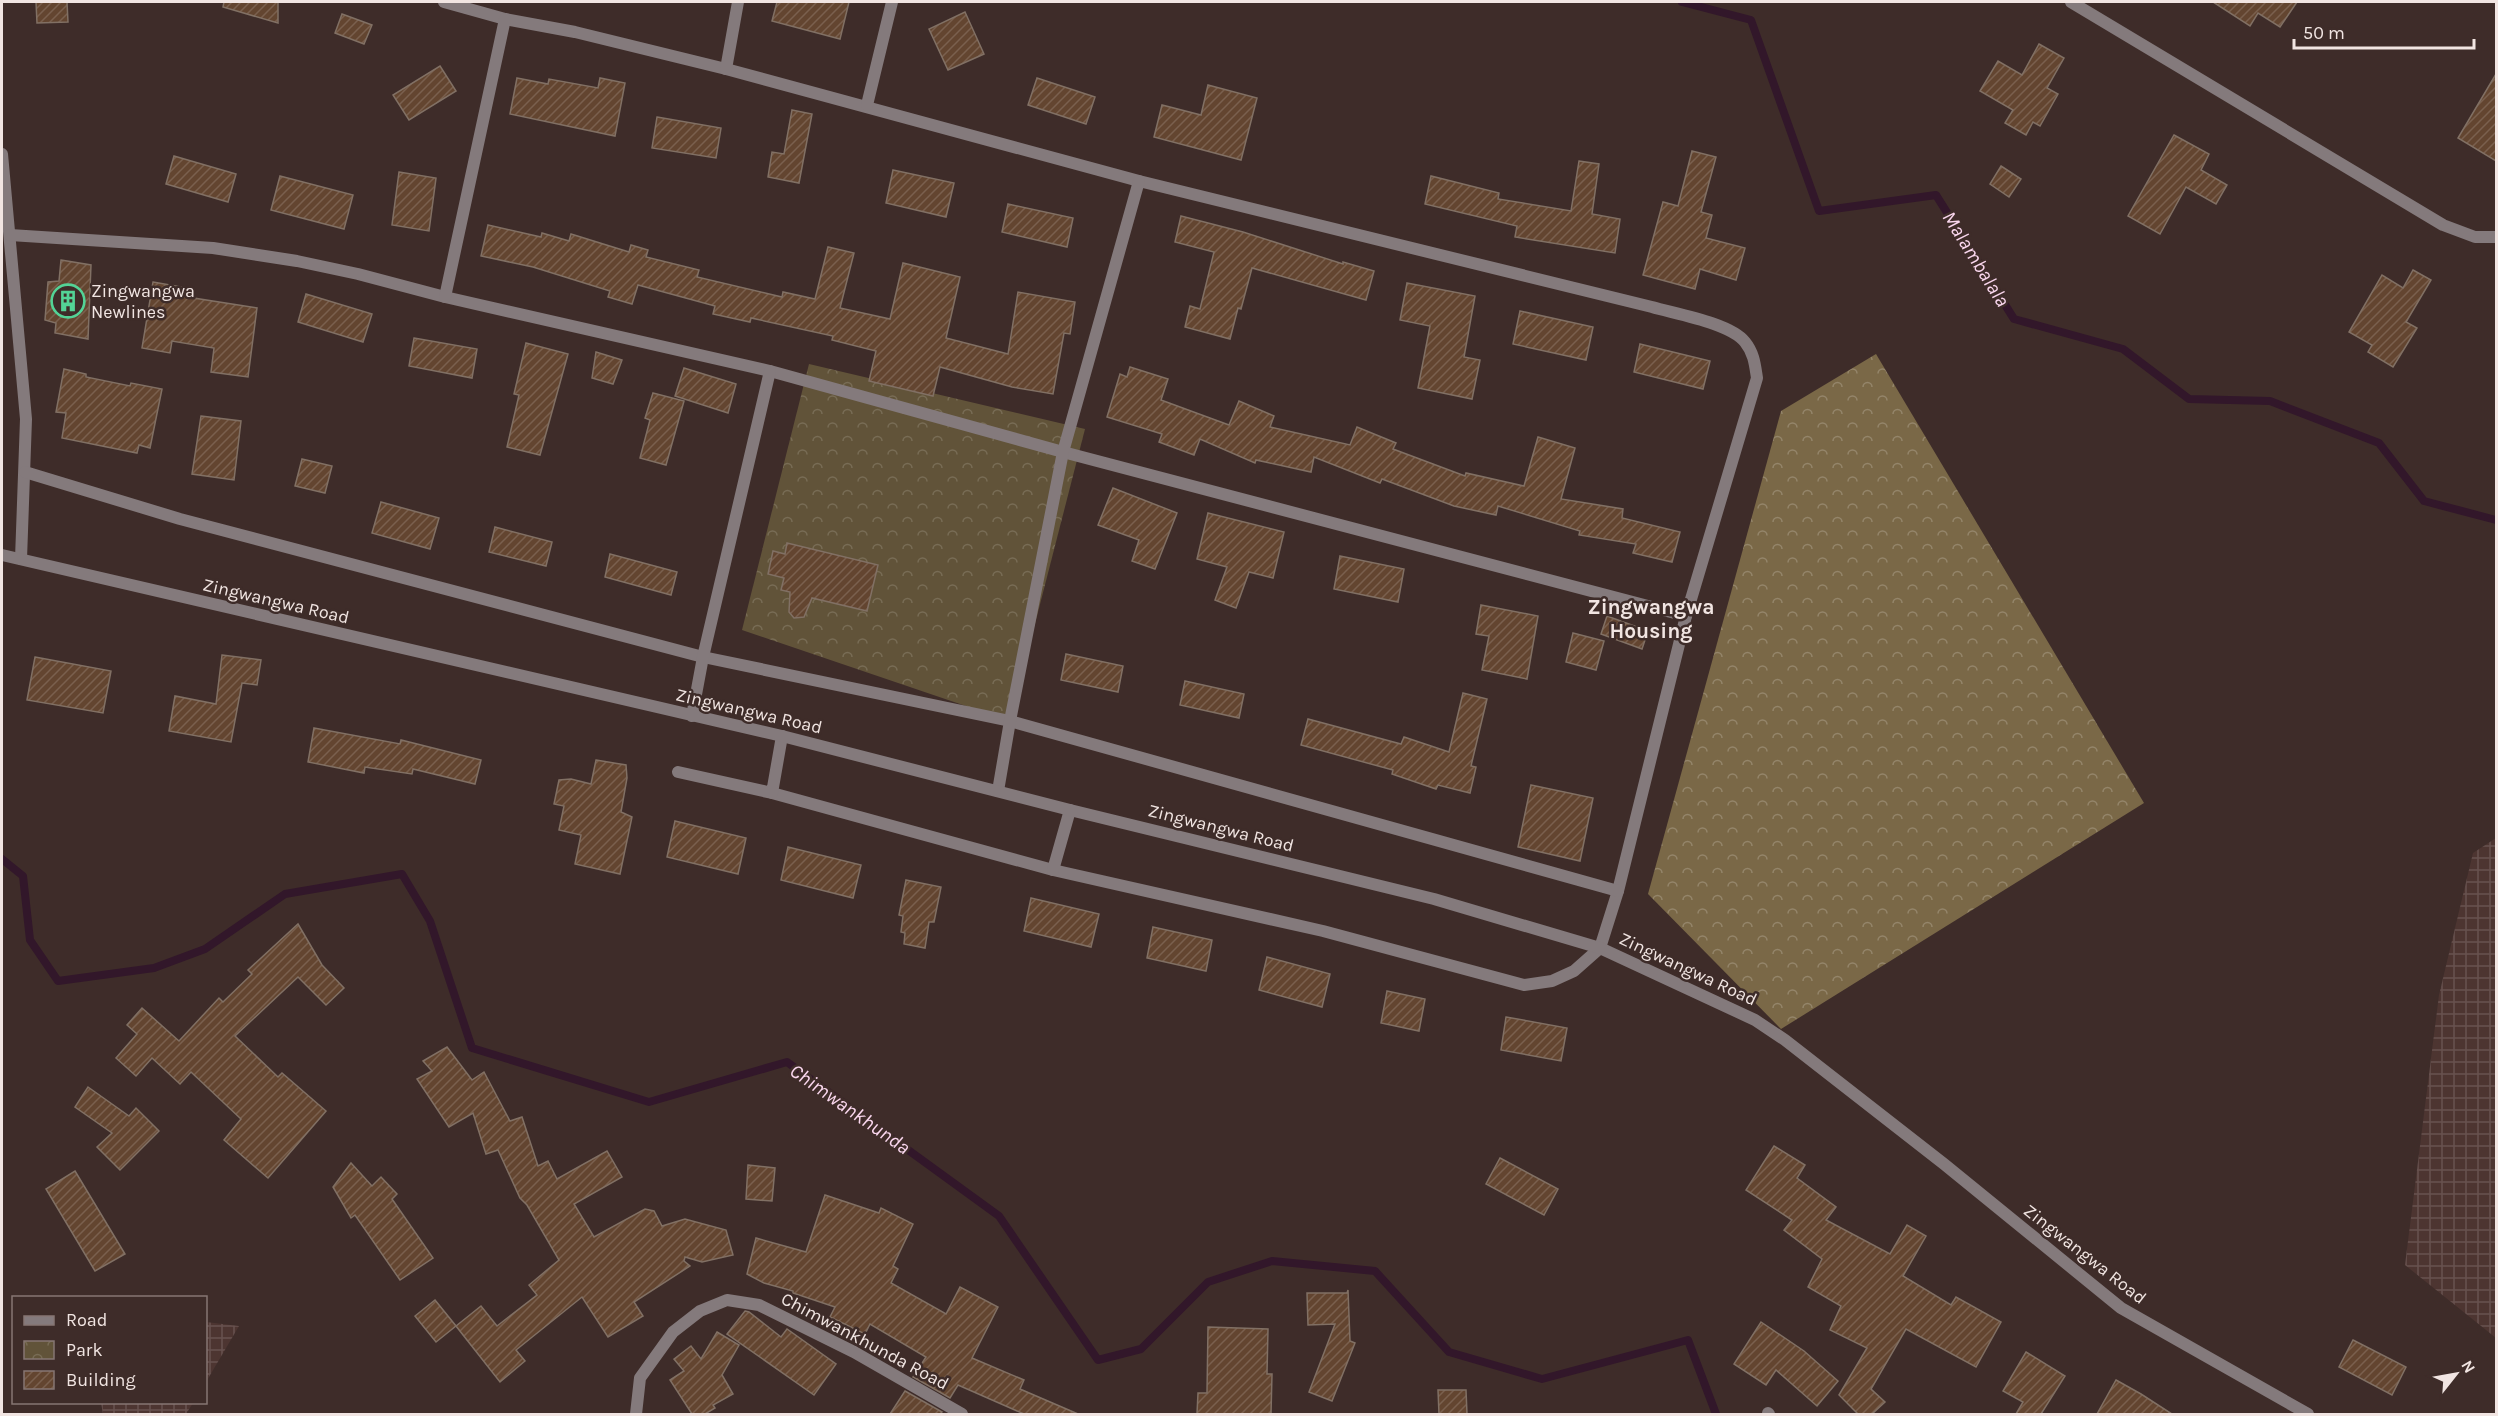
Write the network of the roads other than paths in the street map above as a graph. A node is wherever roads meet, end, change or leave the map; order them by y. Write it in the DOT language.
graph roads {
  1 [pos="444,2"];
  2 [pos="738,2"];
  3 [pos="892,2"];
  4 [pos="2071,2"];
  5 [pos="505,18"];
  6 [pos="726,69"];
  7 [pos="867,105"];
  8 [pos="2,154"];
  9 [pos="1138,181"];
  10 [pos="10,235"];
  11 [pos="2496,237"];
  12 [pos="446,297"];
  13 [pos="770,371"];
  14 [pos="1063,452"];
  15 [pos="25,472"];
  16 [pos="2,555"];
  17 [pos="21,560"];
  18 [pos="1686,616"];
  19 [pos="703,657"];
  20 [pos="692,716"];
  21 [pos="1010,721"];
  22 [pos="782,736"];
  23 [pos="678,772"];
  24 [pos="998,792"];
  25 [pos="772,793"];
  26 [pos="1071,810"];
  27 [pos="1053,870"];
  28 [pos="1618,891"];
  29 [pos="1600,948"];
  30 [pos="636,1414"];
  31 [pos="962,1414"];
  32 [pos="2308,1414"];
  1 -- 5 [label="street"];
  2 -- 6 [label="street"];
  3 -- 7 [label="street"];
  4 -- 11 [label="street"];
  5 -- 6 [label="street"];
  5 -- 12 [label="street"];
  6 -- 7 [label="street"];
  7 -- 9 [label="street"];
  8 -- 10 [label="street"];
  9 -- 14 [label="street"];
  9 -- 18 [label="street"];
  10 -- 12 [label="street"];
  10 -- 15 [label="street"];
  12 -- 13 [label="street"];
  13 -- 14 [label="street"];
  13 -- 19 [label="street"];
  14 -- 18 [label="street"];
  14 -- 21 [label="street"];
  15 -- 17 [label="street"];
  15 -- 19 [label="street"];
  16 -- 17 [label="street, Zingwangwa Road"];
  17 -- 20 [label="street, Zingwangwa Road"];
  18 -- 28 [label="street"];
  19 -- 20 [label="street"];
  19 -- 21 [label="street"];
  20 -- 22 [label="street, Zingwangwa Road"];
  21 -- 24 [label="street"];
  21 -- 28 [label="street"];
  22 -- 24 [label="street, Zingwangwa Road"];
  22 -- 25 [label="street"];
  23 -- 25 [label="street"];
  24 -- 26 [label="street, Zingwangwa Road"];
  25 -- 27 [label="street"];
  26 -- 27 [label="street"];
  26 -- 29 [label="street, Zingwangwa Road"];
  27 -- 29 [label="street"];
  28 -- 29 [label="street"];
  29 -- 32 [label="street, Zingwangwa Road"];
  30 -- 31 [label="street, Chimwankhunda Road"];
}
